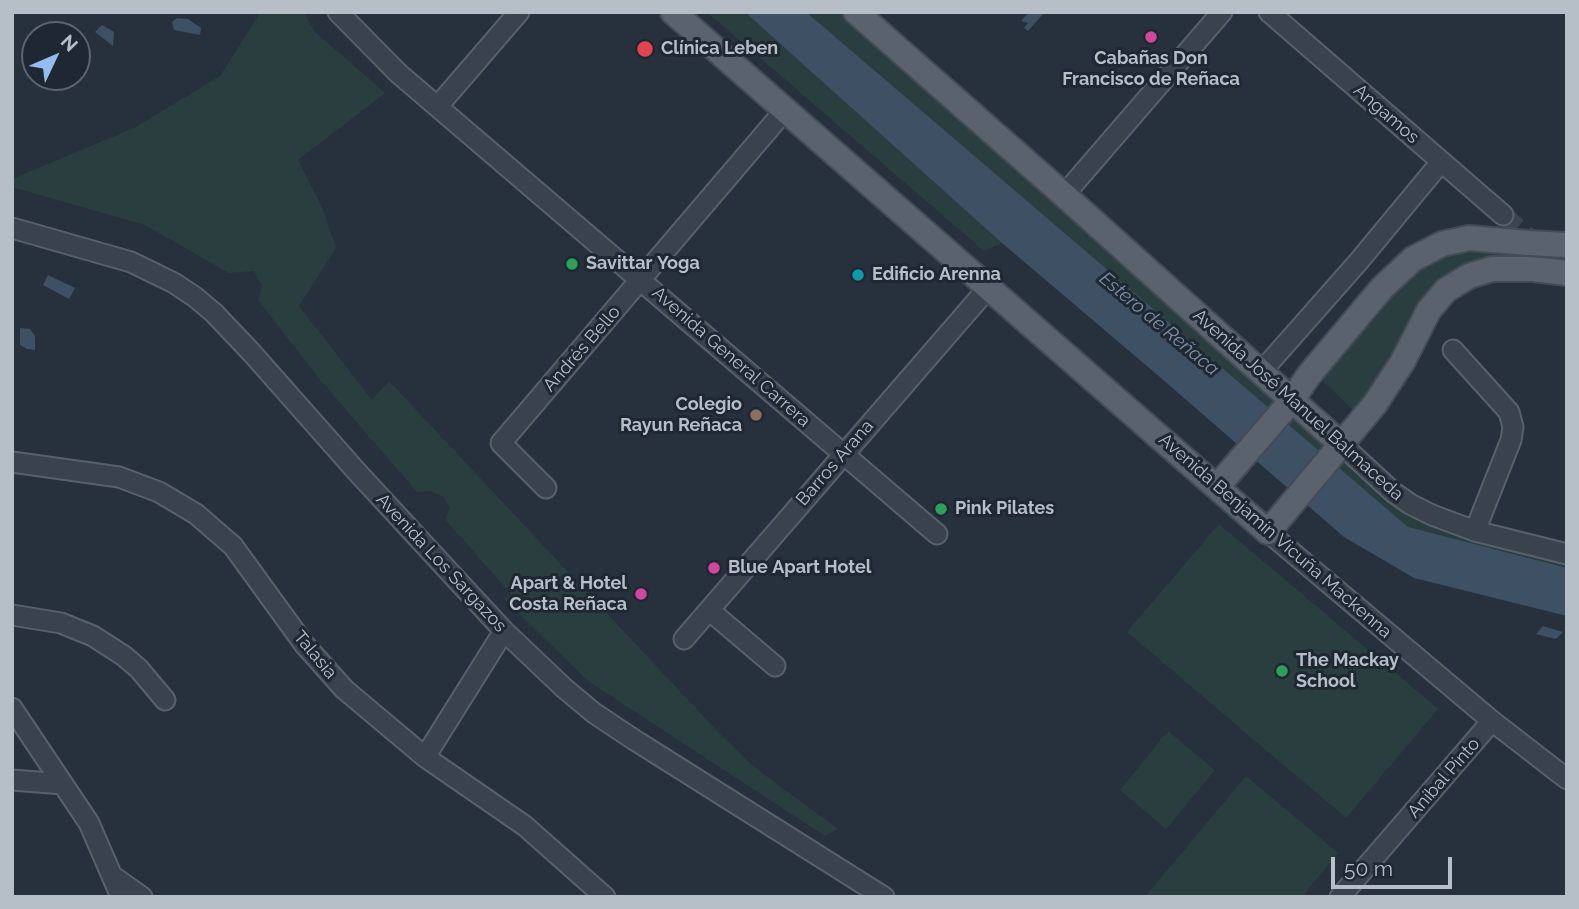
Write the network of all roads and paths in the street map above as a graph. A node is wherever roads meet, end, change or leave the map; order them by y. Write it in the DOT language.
graph roads {
  1 [pos="338,12"];
  2 [pos="519,12"];
  3 [pos="673,12"];
  4 [pos="1222,12"];
  5 [pos="1269,12"];
  6 [pos="866,16"];
  7 [pos="438,106"];
  8 [pos="785,110"];
  9 [pos="1441,162"];
  10 [pos="1064,195"];
  11 [pos="1503,215"];
  12 [pos="13,228"];
  13 [pos="1567,245"];
  14 [pos="1566,273"];
  15 [pos="641,280"];
  16 [pos="988,288"];
  17 [pos="1452,350"];
  18 [pos="1261,372"];
  19 [pos="1287,405"];
  20 [pos="1337,451"];
  21 [pos="843,454"];
  22 [pos="12,461"];
  23 [pos="1217,487"];
  24 [pos="546,488"];
  25 [pos="1475,531"];
  26 [pos="1268,532"];
  27 [pos="937,534"];
  28 [pos="1567,554"];
  29 [pos="709,610"];
  30 [pos="12,615"];
  31 [pos="504,631"];
  32 [pos="684,639"];
  33 [pos="775,666"];
  34 [pos="165,701"];
  35 [pos="12,708"];
  36 [pos="1492,721"];
  37 [pos="425,757"];
  38 [pos="1567,779"];
  39 [pos="12,780"];
  40 [pos="63,784"];
  41 [pos="113,876"];
  42 [pos="121,897"];
  43 [pos="142,897"];
  44 [pos="605,897"];
  45 [pos="884,897"];
  46 [pos="1340,897"];
  1 -- 7 [label="street, Avenida General Carrera"];
  2 -- 7 [label="street"];
  3 -- 8 [label="main road"];
  4 -- 10 [label="street"];
  5 -- 9 [label="street, Angamos"];
  6 -- 10 [label="main road, Avenida José Manuel Balmaceda"];
  7 -- 15 [label="street, Avenida General Carrera"];
  8 -- 15 [label="street, Andrés Bello"];
  8 -- 16 [label="main road, Avenida Benjamín Vicuña Mackenna"];
  9 -- 11 [label="street, Angamos"];
  9 -- 18 [label="street"];
  10 -- 18 [label="main road, Avenida José Manuel Balmaceda"];
  12 -- 31 [label="street, Avenida Los Sargazos"];
  13 -- 19 [label="main road, bridge"];
  14 -- 20 [label="main road"];
  15 -- 21 [label="street, Avenida General Carrera"];
  15 -- 24 [label="street, Andrés Bello"];
  16 -- 21 [label="street, Barros Arana"];
  16 -- 23 [label="main road, Avenida Benjamín Vicuña Mackenna"];
  17 -- 25 [label="street"];
  18 -- 19 [label="main road, Avenida José Manuel Balmaceda"];
  19 -- 20 [label="main road, Avenida José Manuel Balmaceda"];
  19 -- 23 [label="main road"];
  20 -- 25 [label="street, Avenida José Manuel Balmaceda"];
  20 -- 26 [label="main road"];
  21 -- 27 [label="street, Avenida General Carrera"];
  21 -- 29 [label="street, Barros Arana"];
  22 -- 37 [label="street, Talasia"];
  23 -- 26 [label="main road, Avenida Benjamín Vicuña Mackenna"];
  25 -- 28 [label="street, Avenida José Manuel Balmaceda"];
  26 -- 36 [label="street, Avenida Benjamín Vicuña Mackenna"];
  29 -- 32 [label="street, Barros Arana"];
  29 -- 33 [label="street"];
  30 -- 34 [label="street"];
  31 -- 37 [label="street"];
  31 -- 45 [label="street, Avenida Los Sargazos"];
  35 -- 40 [label="street"];
  36 -- 38 [label="street, Avenida Benjamín Vicuña Mackenna"];
  36 -- 46 [label="street, Aníbal Pinto"];
  37 -- 44 [label="street, Talasia"];
  39 -- 40 [label="street"];
  40 -- 41 [label="street"];
  41 -- 42 [label="street"];
  41 -- 43 [label="street"];
}
